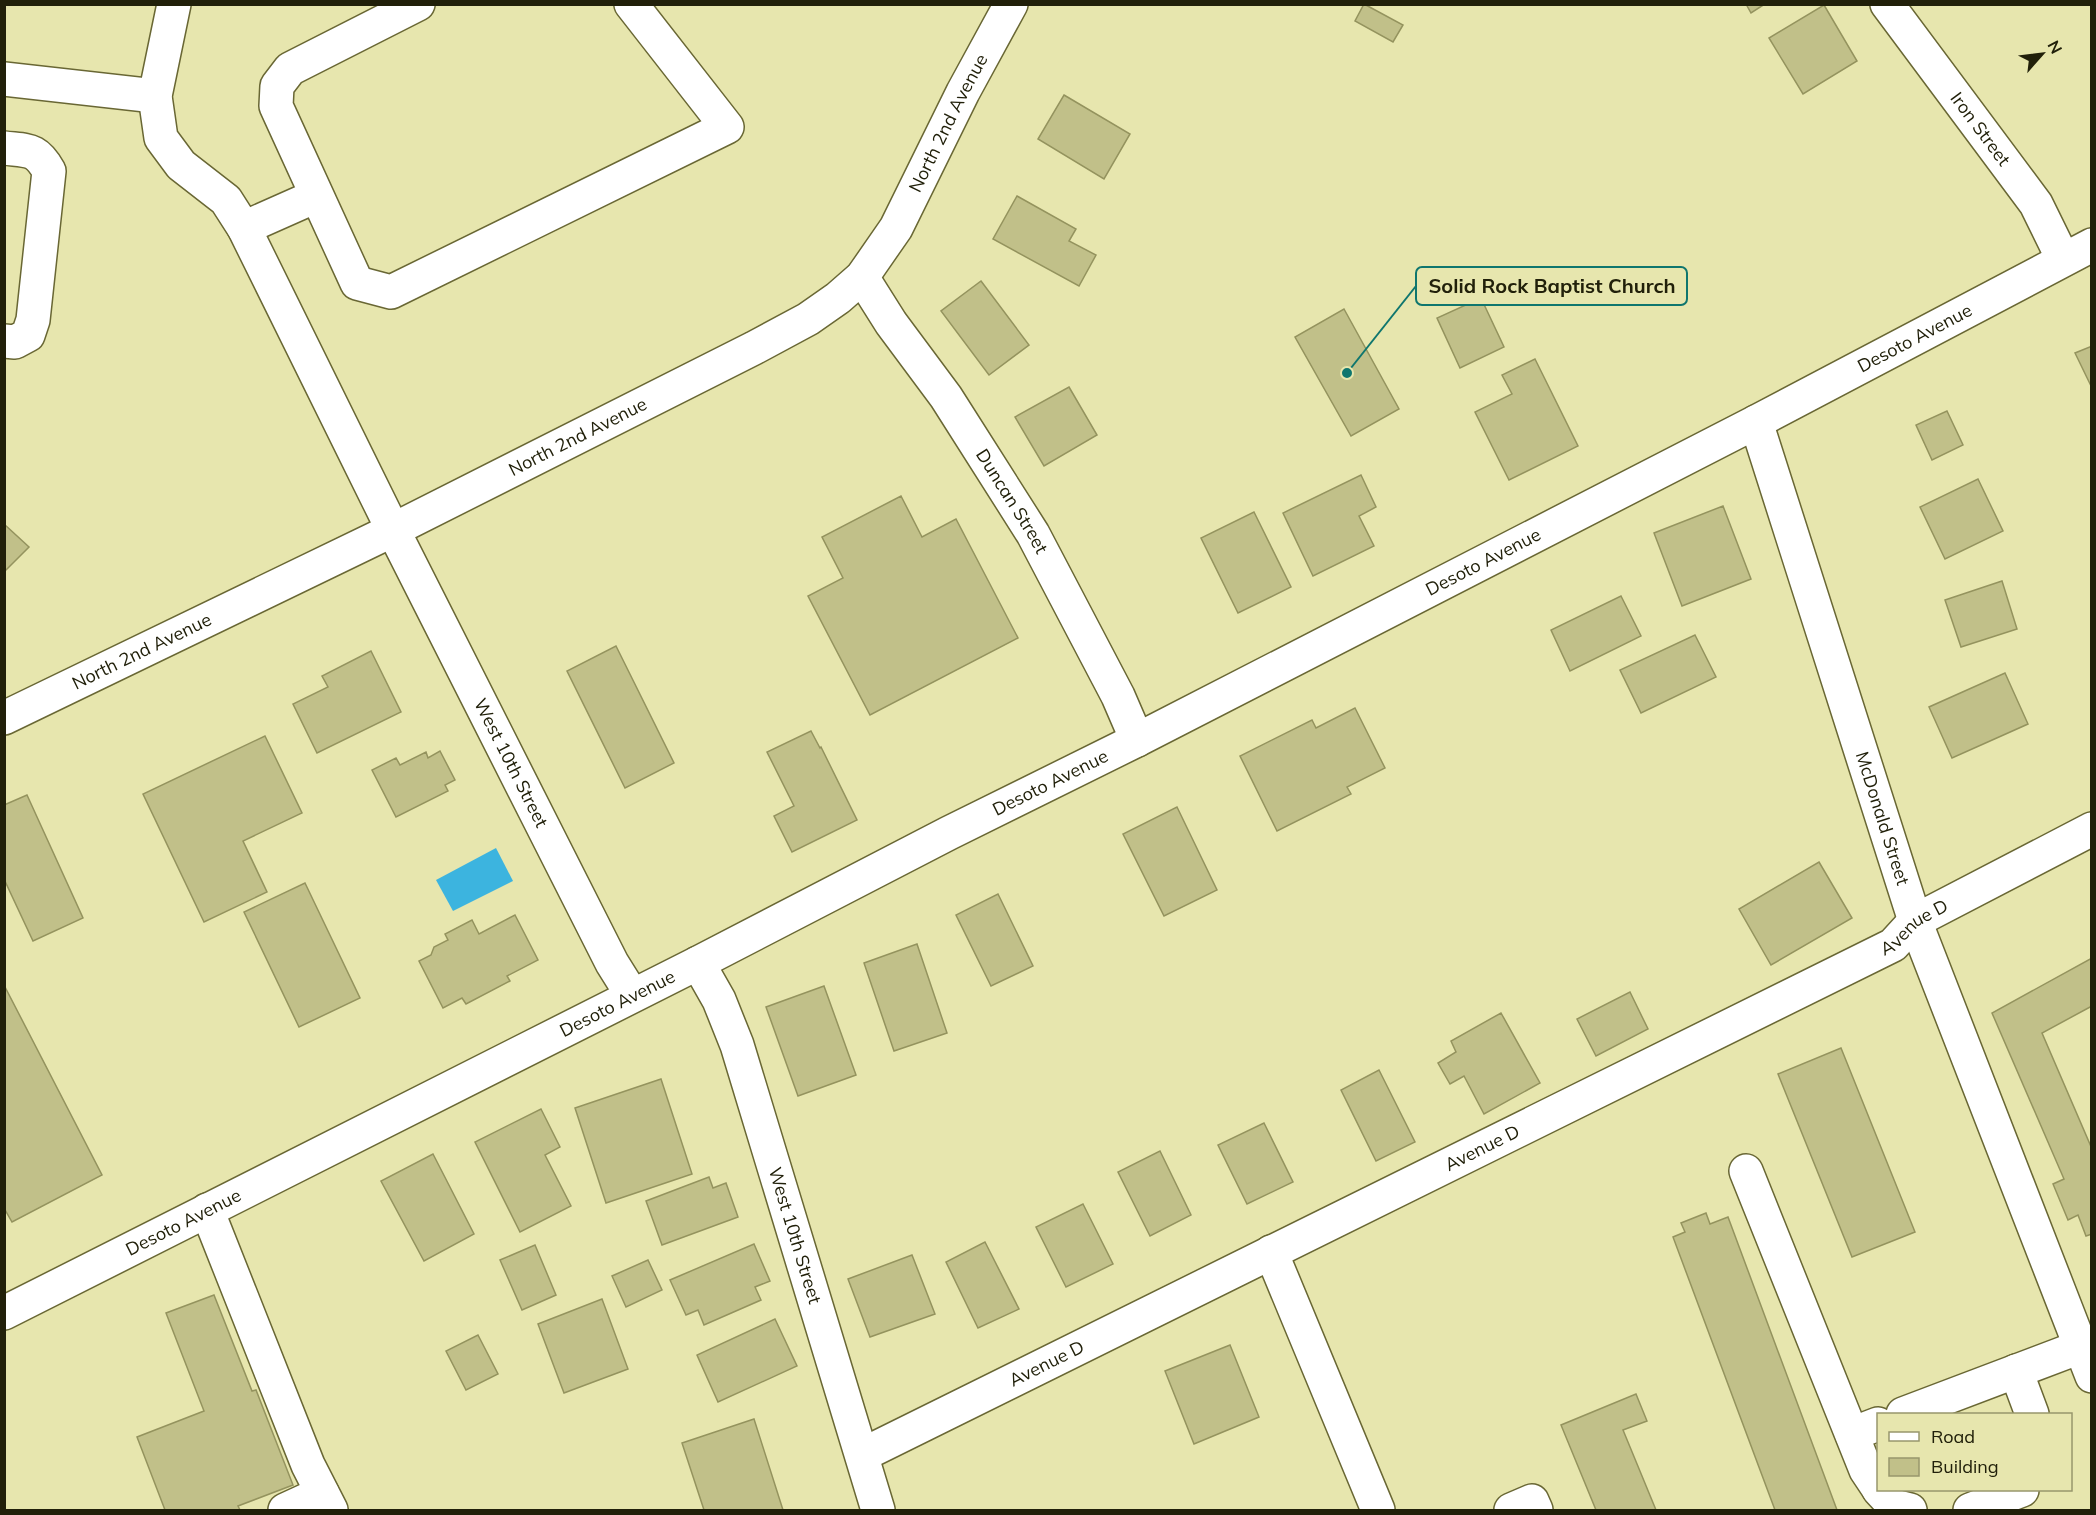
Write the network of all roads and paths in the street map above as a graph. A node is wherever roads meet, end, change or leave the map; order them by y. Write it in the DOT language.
graph roads {
  1 [pos="174,4"];
  2 [pos="418,4"];
  3 [pos="631,4"];
  4 [pos="1011,4"];
  5 [pos="1887,4"];
  6 [pos="4,80"];
  7 [pos="155,96"];
  8 [pos="4,148"];
  9 [pos="316,196"];
  10 [pos="244,228"];
  11 [pos="2091,245"];
  12 [pos="2063,259"];
  13 [pos="862,277"];
  14 [pos="4,341"];
  15 [pos="1756,422"];
  16 [pos="393,530"];
  17 [pos="4,718"];
  18 [pos="1137,740"];
  19 [pos="2091,829"];
  20 [pos="1915,921"];
  21 [pos="698,963"];
  22 [pos="632,995"];
  23 [pos="1746,1171"];
  24 [pos="207,1210"];
  25 [pos="1271,1252"];
  26 [pos="4,1313"];
  27 [pos="2086,1361"];
  28 [pos="2016,1371"];
  29 [pos="1906,1413"];
  30 [pos="2032,1413"];
  31 [pos="1865,1429"];
  32 [pos="862,1455"];
  33 [pos="1877,1486"];
  34 [pos="1881,1491"];
  35 [pos="2019,1491"];
  36 [pos="326,1502"];
  37 [pos="285,1510"];
  38 [pos="878,1510"];
  39 [pos="1378,1510"];
  40 [pos="1511,1510"];
  41 [pos="1536,1510"];
  42 [pos="1910,1510"];
  43 [pos="1970,1510"];
  1 -- 7 [label="street, West 10th Street"];
  2 -- 9 [label="street"];
  3 -- 9 [label="street"];
  4 -- 13 [label="street, North 2nd Avenue"];
  5 -- 12 [label="street, Iron Street"];
  6 -- 7 [label="street"];
  7 -- 10 [label="street, West 10th Street"];
  8 -- 14 [label="street"];
  9 -- 10 [label="street"];
  10 -- 16 [label="street, West 10th Street"];
  11 -- 12 [label="street, Desoto Avenue"];
  12 -- 15 [label="street, Desoto Avenue"];
  13 -- 16 [label="street, North 2nd Avenue"];
  13 -- 18 [label="street, Duncan Street"];
  15 -- 18 [label="street, Desoto Avenue"];
  15 -- 20 [label="street, McDonald Street"];
  16 -- 17 [label="street, North 2nd Avenue"];
  16 -- 22 [label="street, West 10th Street"];
  18 -- 21 [label="street, Desoto Avenue"];
  19 -- 20 [label="street, Avenue D"];
  20 -- 25 [label="street, Avenue D"];
  20 -- 27 [label="street, McDonald Street"];
  21 -- 22 [label="street, Desoto Avenue"];
  21 -- 32 [label="street, West 10th Street"];
  22 -- 24 [label="street, Desoto Avenue"];
  23 -- 31 [label="street"];
  24 -- 26 [label="street, Desoto Avenue"];
  24 -- 36 [label="street"];
  25 -- 32 [label="street, Avenue D"];
  25 -- 39 [label="street"];
  27 -- 28 [label="street"];
  28 -- 29 [label="street"];
  28 -- 30 [label="street"];
  31 -- 33 [label="street"];
  32 -- 38 [label="street, West 10th Street"];
  34 -- 42 [label="street"];
  35 -- 43 [label="street"];
  36 -- 37 [label="street"];
  40 -- 41 [label="street"];
}
